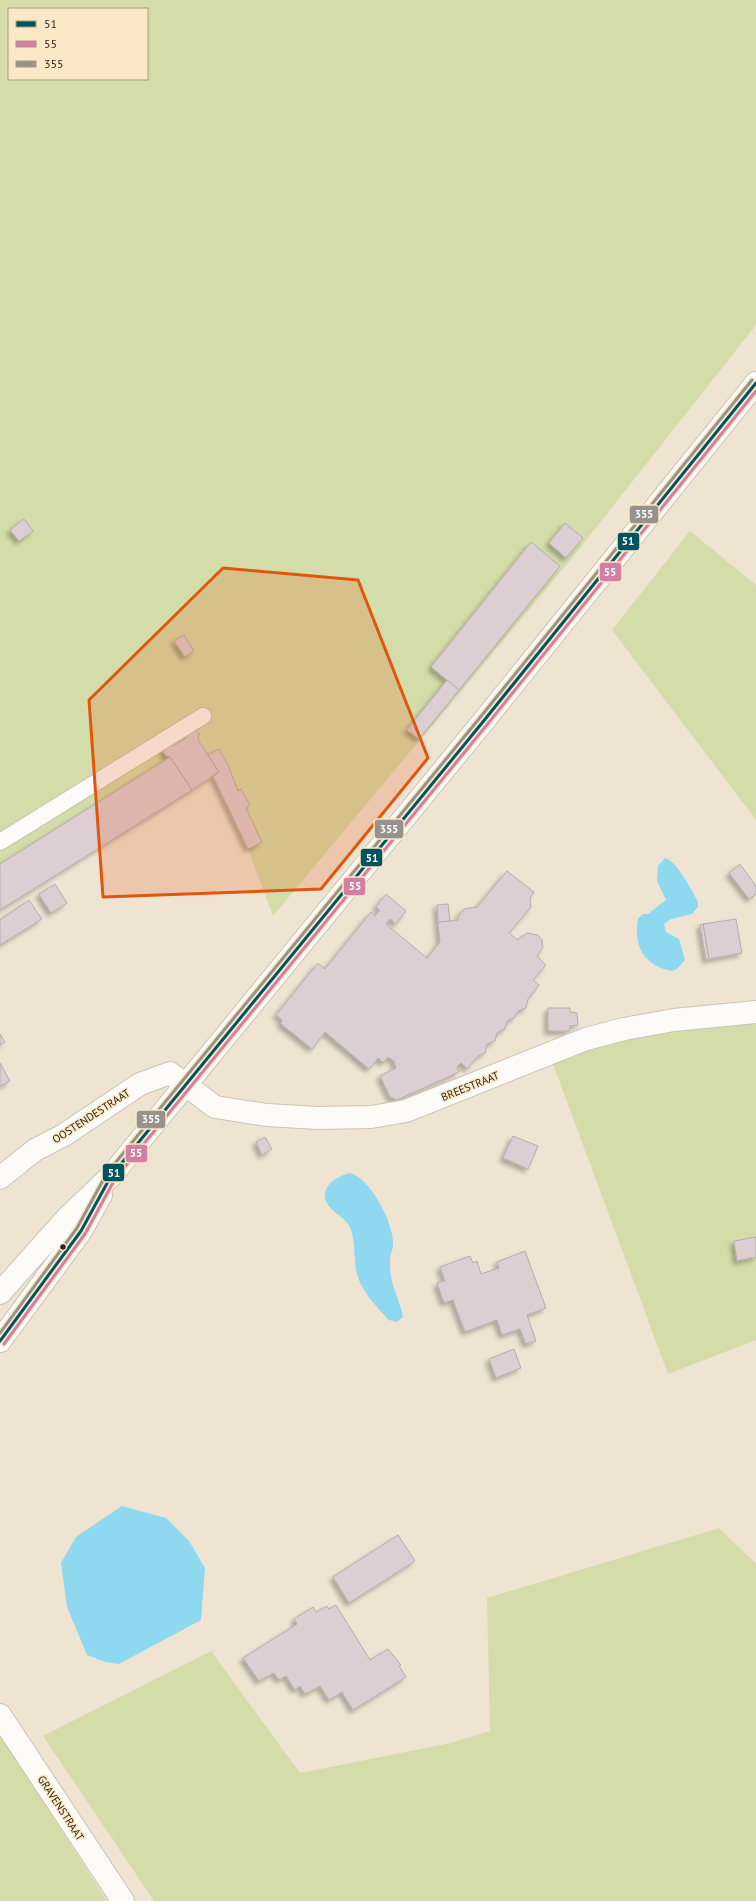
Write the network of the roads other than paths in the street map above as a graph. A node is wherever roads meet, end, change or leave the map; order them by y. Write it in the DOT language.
graph roads {
  1 [pos="755,385"];
  2 [pos="203,716"];
  3 [pos="0,842"];
  4 [pos="756,1012"];
  5 [pos="186,1085"];
  6 [pos="112,1176"];
  7 [pos="0,1178"];
  8 [pos="0,1293"];
  9 [pos="0,1341"];
  10 [pos="0,1715"];
  11 [pos="122,1901"];
  1 -- 5 [label="main road"];
  2 -- 3 [label="lane"];
  4 -- 5 [label="main road, BREESTRAAT"];
  5 -- 6 [label="main road"];
  5 -- 7 [label="main road, OOSTENDESTRAAT"];
  6 -- 8 [label="main road"];
  6 -- 9 [label="main road"];
  10 -- 11 [label="main road, GRAVENSTRAAT"];
}
